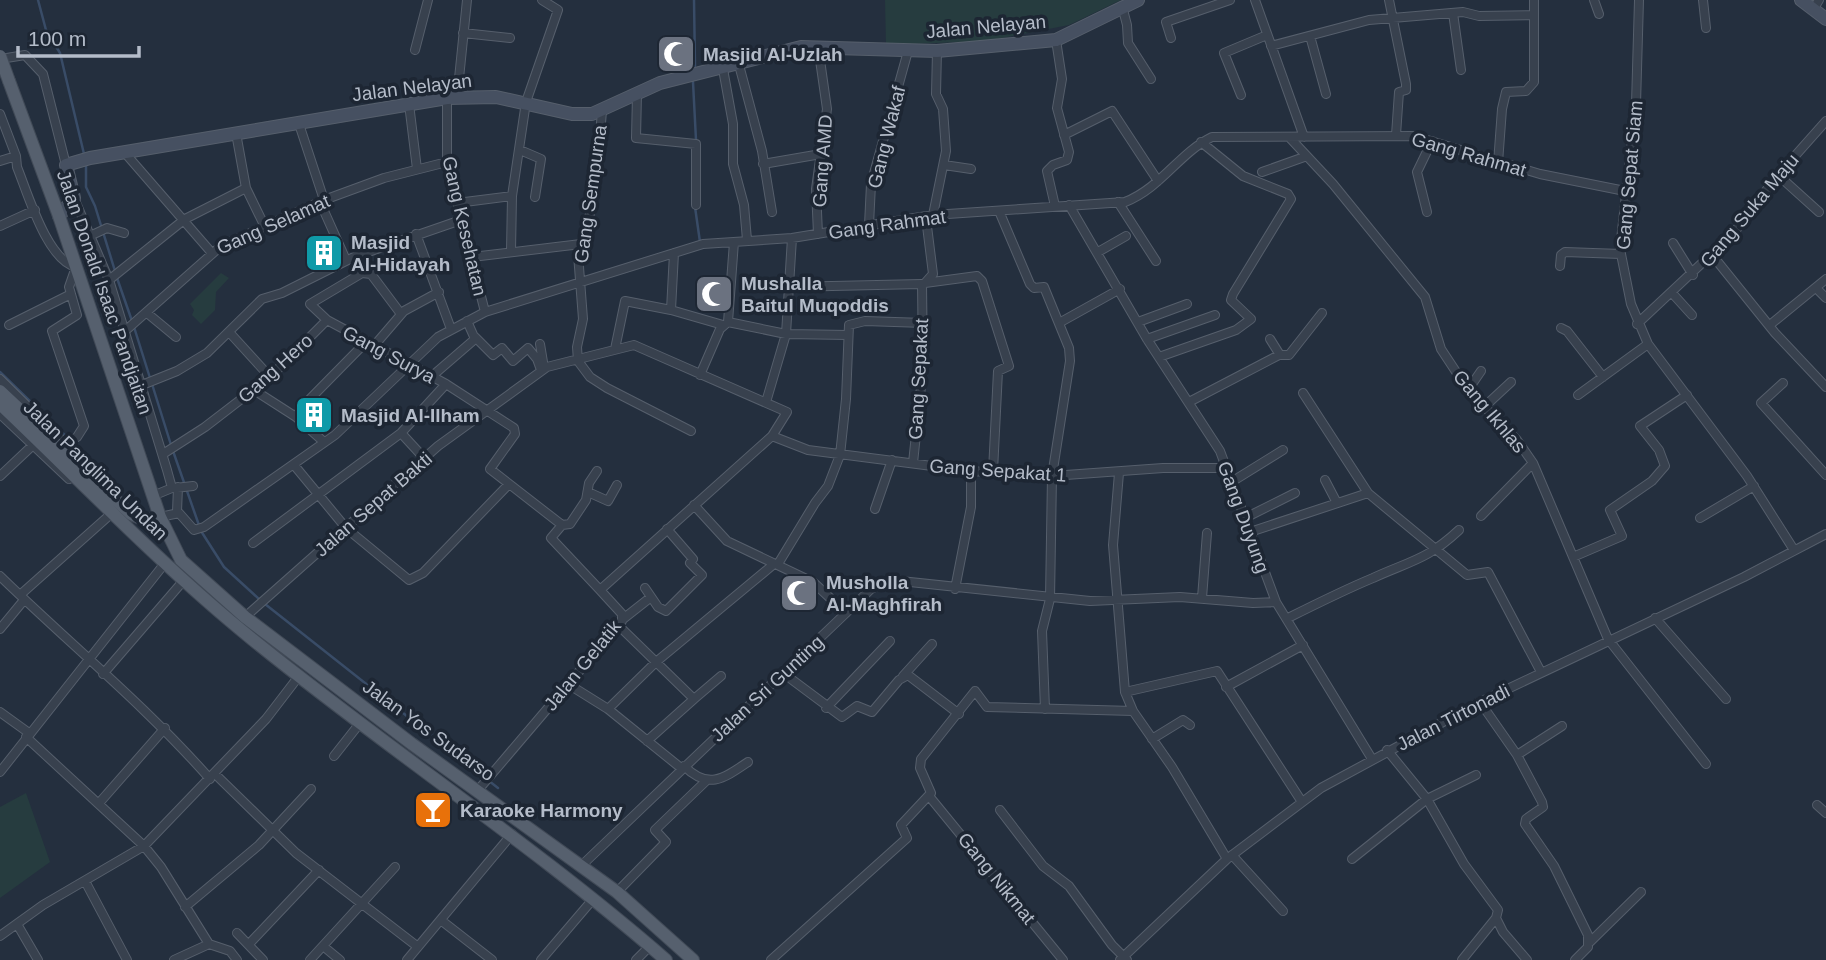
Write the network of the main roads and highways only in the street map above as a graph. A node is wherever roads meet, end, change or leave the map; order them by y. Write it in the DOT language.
graph roads {
  1 [pos="1138,0"];
  2 [pos="1801,0"];
  3 [pos="1816,5"];
  4 [pos="1826,19"];
  5 [pos="0,58"];
  6 [pos="59,216"];
  7 [pos="3,404"];
  8 [pos="81,474"];
  9 [pos="160,517"];
  10 [pos="165,563"];
  11 [pos="412,744"];
  12 [pos="404,755"];
  13 [pos="666,960"];
  14 [pos="693,960"];
  1 -- 6 [label="main road, Jalan Nelayan"];
  2 -- 3 [label="main road"];
  3 -- 4 [label="main road"];
  5 -- 6 [label="main road, Jalan Donald Isaac Pandjaitan, bridge"];
  6 -- 9 [label="main road, Jalan Donald Isaac Pandjaitan"];
  7 -- 8 [label="main road, Jalan Panglima Undan"];
  7 -- 8 [label="main road, Jalan Panglima Undan"];
  8 -- 9 [label="main road, Jalan Panglima Undan"];
  8 -- 10 [label="main road, Jalan Panglima Undan"];
  9 -- 11 [label="main road, Jalan Yos Sudarso"];
  10 -- 12 [label="main road, Jalan Yos Sudarso"];
  11 -- 12 [label="main road"];
  11 -- 14 [label="main road, Jalan Yos Sudarso"];
  12 -- 13 [label="main road, Jalan Yos Sudarso"];
}
